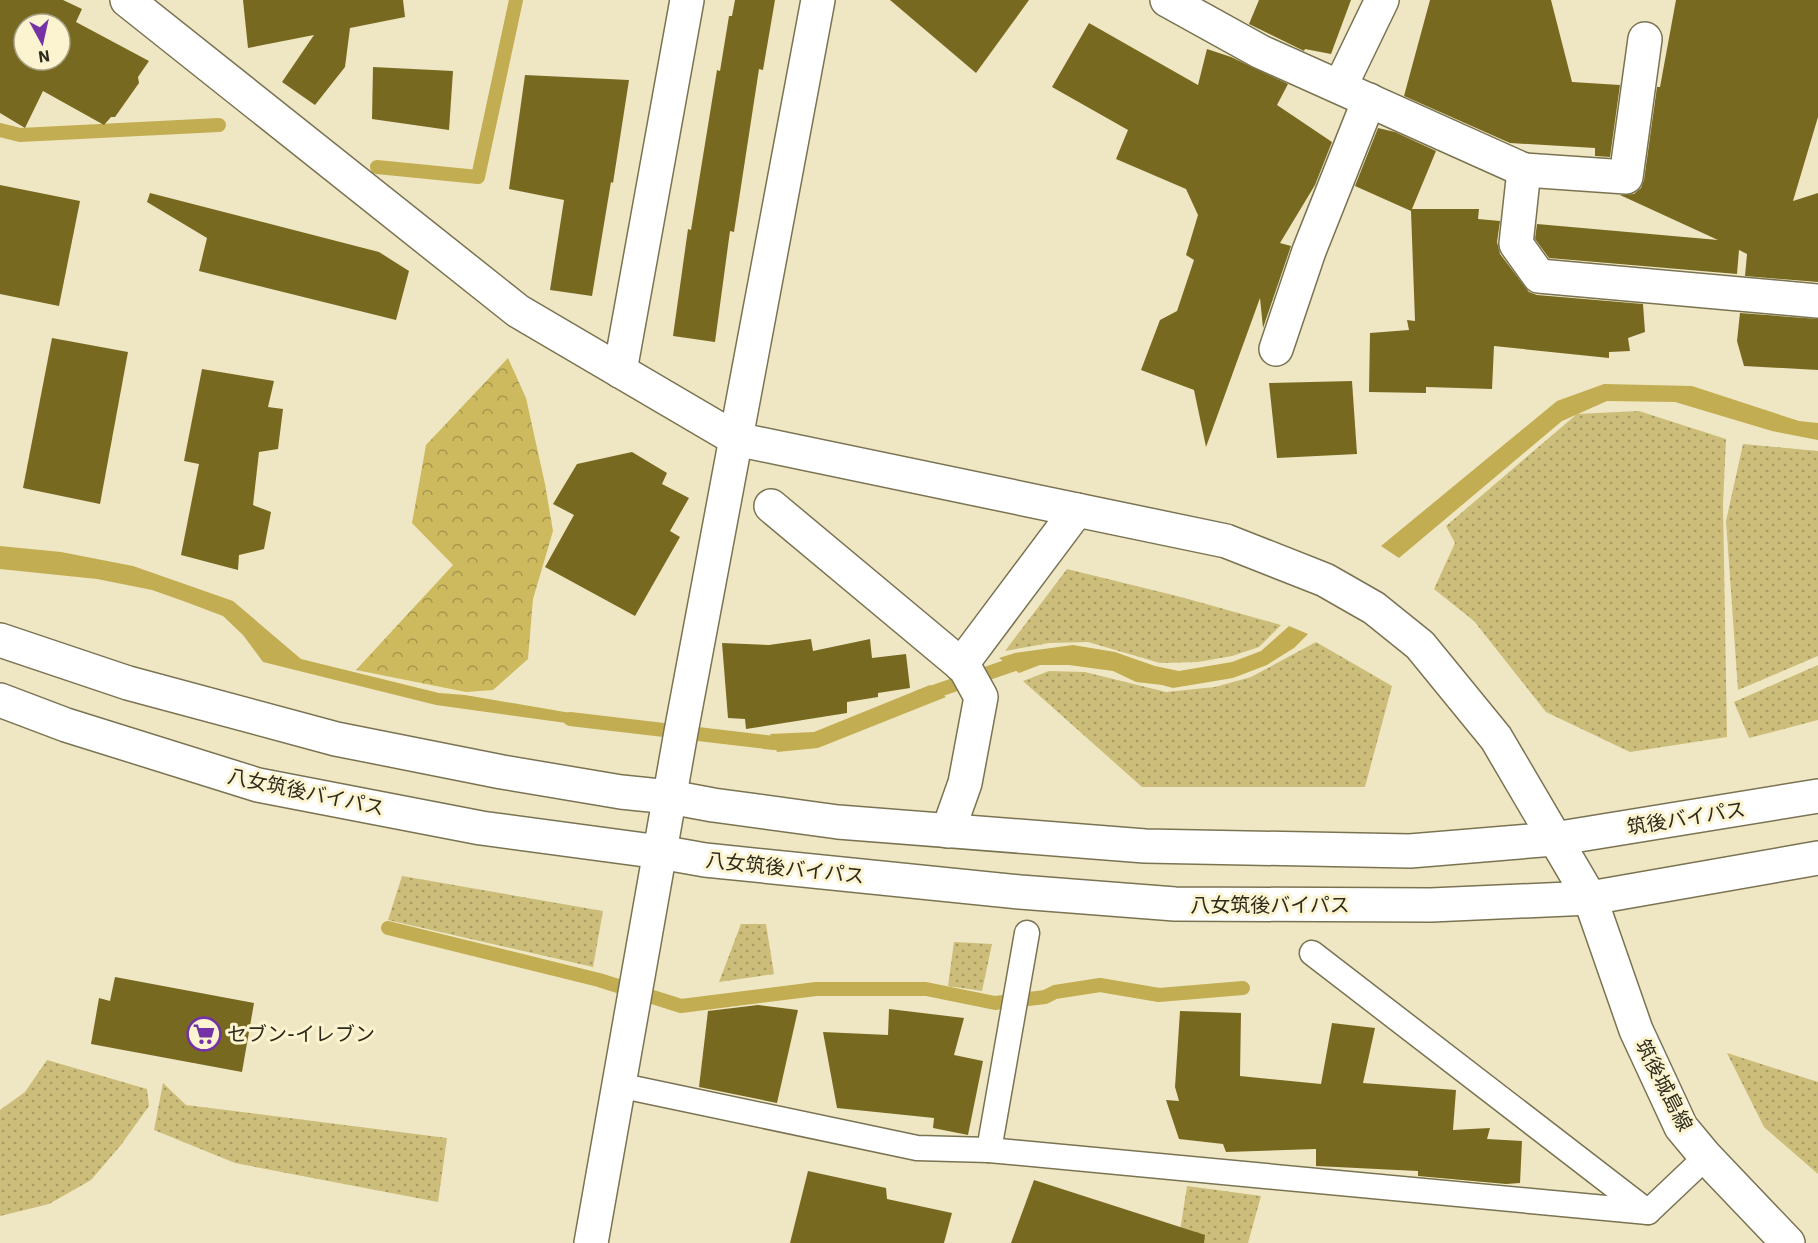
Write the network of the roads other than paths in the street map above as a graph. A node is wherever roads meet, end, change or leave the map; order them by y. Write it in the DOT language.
graph roads {
  1 [pos="127,0"];
  2 [pos="687,0"];
  3 [pos="819,0"];
  4 [pos="1167,0"];
  5 [pos="1382,0"];
  6 [pos="1645,39"];
  7 [pos="1354,94"];
  8 [pos="1524,170"];
  9 [pos="1818,301"];
  10 [pos="1276,349"];
  11 [pos="620,371"];
  12 [pos="736,439"];
  13 [pos="771,506"];
  14 [pos="1077,510"];
  15 [pos="0,640"];
  16 [pos="961,665"];
  17 [pos="0,700"];
  18 [pos="1818,796"];
  19 [pos="670,797"];
  20 [pos="948,831"];
  21 [pos="1554,839"];
  22 [pos="660,852"];
  23 [pos="1818,858"];
  24 [pos="1590,898"];
  25 [pos="1027,933"];
  26 [pos="1312,953"];
  27 [pos="618,1085"];
  28 [pos="989,1150"];
  29 [pos="1706,1157"];
  30 [pos="1648,1212"];
  31 [pos="591,1243"];
  32 [pos="1788,1243"];
  1 -- 11 [label="main road, 筑後城島線"];
  2 -- 11 [label="main road"];
  3 -- 12 [label="main road"];
  4 -- 7 [label="main road"];
  5 -- 7 [label="main road"];
  6 -- 8 [label="main road"];
  7 -- 8 [label="main road"];
  7 -- 10 [label="main road"];
  8 -- 9 [label="main road"];
  11 -- 12 [label="main road, 筑後城島線"];
  12 -- 14 [label="main road, 筑後城島線"];
  12 -- 19 [label="main road"];
  13 -- 16 [label="main road"];
  14 -- 16 [label="main road"];
  14 -- 21 [label="main road, 筑後城島線"];
  15 -- 19 [label="main road"];
  16 -- 20 [label="main road"];
  17 -- 22 [label="main road, 八女筑後バイパス"];
  18 -- 21 [label="main road, 筑後バイパス"];
  19 -- 20 [label="main road"];
  19 -- 22 [label="main road"];
  20 -- 21 [label="main road"];
  21 -- 24 [label="main road, 筑後城島線"];
  22 -- 24 [label="main road, 八女筑後バイパス"];
  22 -- 27 [label="main road"];
  23 -- 24 [label="main road"];
  24 -- 29 [label="main road, 筑後城島線"];
  25 -- 28 [label="lane"];
  26 -- 30 [label="lane"];
  27 -- 28 [label="lane"];
  27 -- 31 [label="main road"];
  28 -- 30 [label="lane"];
  29 -- 30 [label="lane"];
  29 -- 32 [label="main road, 筑後城島線"];
}
